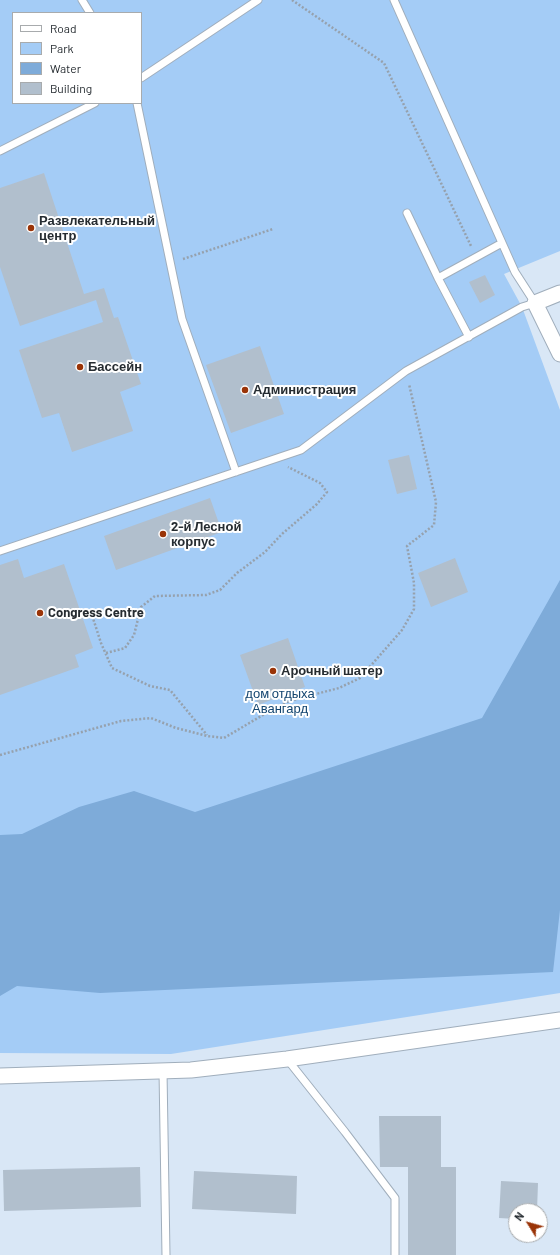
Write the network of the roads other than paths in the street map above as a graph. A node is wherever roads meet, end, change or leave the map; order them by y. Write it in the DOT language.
graph roads {
  1 [pos="82,0"];
  2 [pos="257,0"];
  3 [pos="394,0"];
  4 [pos="89,12"];
  5 [pos="142,77"];
  6 [pos="93,104"];
  7 [pos="137,104"];
  8 [pos="0,151"];
  9 [pos="407,213"];
  10 [pos="502,243"];
  11 [pos="438,278"];
  12 [pos="560,293"];
  13 [pos="535,303"];
  14 [pos="469,337"];
  15 [pos="560,354"];
  16 [pos="236,472"];
  17 [pos="0,551"];
  18 [pos="560,1020"];
  19 [pos="287,1059"];
  20 [pos="163,1071"];
  21 [pos="0,1076"];
  22 [pos="166,1255"];
  23 [pos="395,1255"];
  1 -- 4 [label="lane"];
  2 -- 5 [label="lane"];
  3 -- 10 [label="lane"];
  6 -- 8 [label="lane"];
  7 -- 16 [label="lane"];
  9 -- 11 [label="lane"];
  10 -- 11 [label="lane"];
  10 -- 13 [label="lane"];
  11 -- 14 [label="lane"];
  12 -- 13 [label="street"];
  13 -- 14 [label="lane"];
  13 -- 15 [label="street"];
  14 -- 16 [label="lane"];
  16 -- 17 [label="lane"];
  18 -- 19 [label="street"];
  19 -- 20 [label="street"];
  19 -- 23 [label="lane"];
  20 -- 21 [label="street"];
  20 -- 22 [label="lane"];
}
